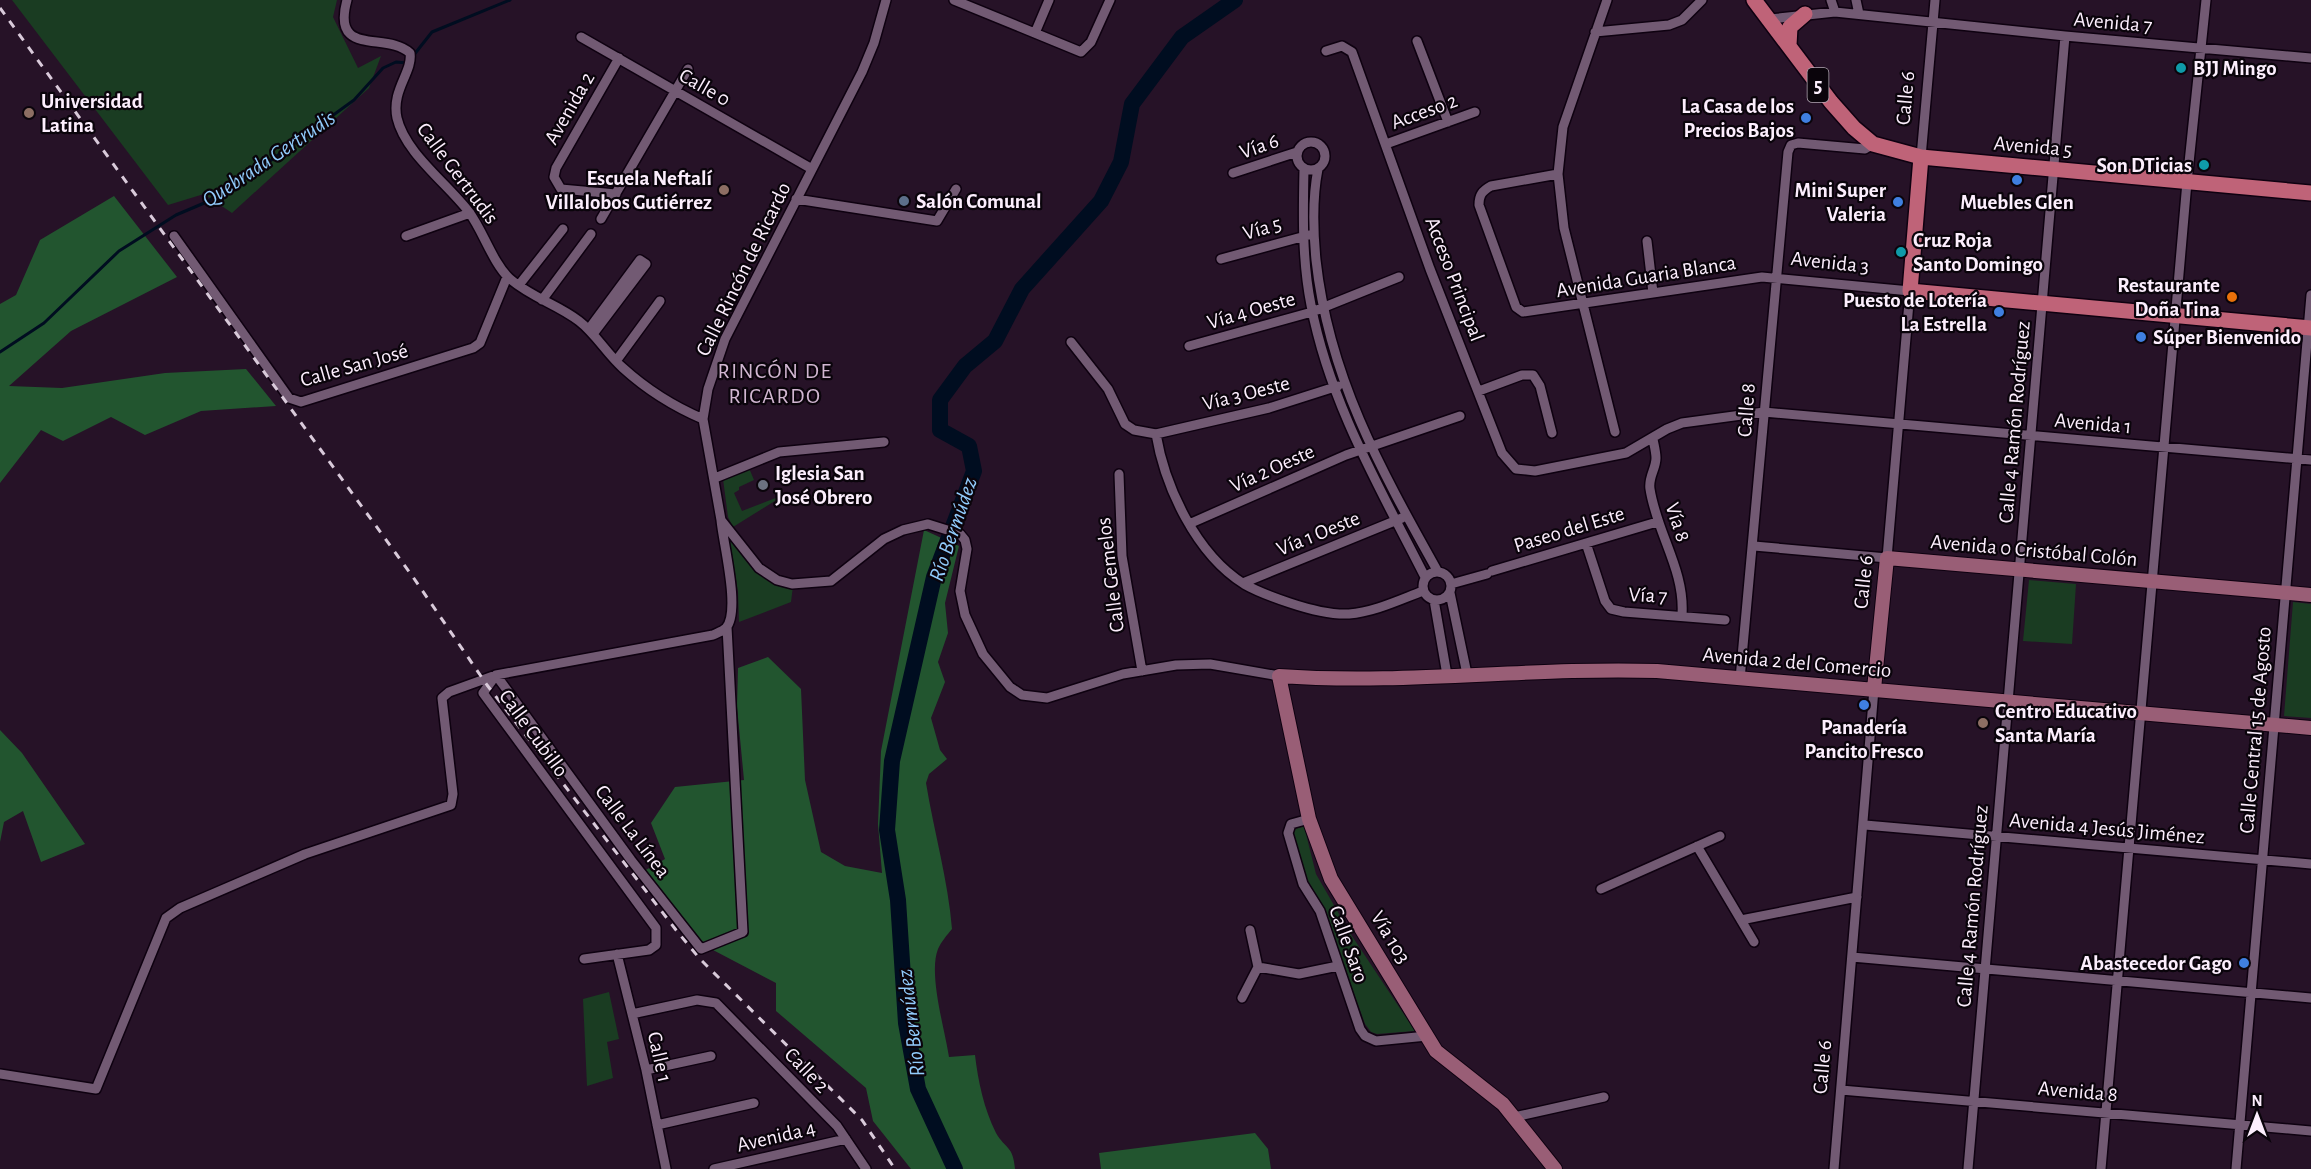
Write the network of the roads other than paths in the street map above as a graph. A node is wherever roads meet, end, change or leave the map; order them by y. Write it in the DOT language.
graph roads {
  1 [pos="347,0"];
  2 [pos="886,0"];
  3 [pos="954,0"];
  4 [pos="984,0"];
  5 [pos="1049,0"];
  6 [pos="1110,0"];
  7 [pos="1607,0"];
  8 [pos="1702,0"];
  9 [pos="1754,0"];
  10 [pos="1831,0"];
  11 [pos="1856,0"];
  12 [pos="1935,0"];
  13 [pos="2206,0"];
  14 [pos="980,10"];
  15 [pos="1835,12"];
  16 [pos="1805,14"];
  17 [pos="1859,14"];
  18 [pos="1770,20"];
  19 [pos="1934,23"];
  20 [pos="1595,32"];
  21 [pos="1035,33"];
  22 [pos="2065,36"];
  23 [pos="581,37"];
  24 [pos="1417,41"];
  25 [pos="1790,45"];
  26 [pos="2200,48"];
  27 [pos="1326,51"];
  28 [pos="619,58"];
  29 [pos="2311,58"];
  30 [pos="688,69"];
  31 [pos="676,91"];
  32 [pos="1475,112"];
  33 [pos="1448,122"];
  34 [pos="1386,144"];
  35 [pos="1873,144"];
  36 [pos="1791,145"];
  37 [pos="1297,152"];
  38 [pos="1921,157"];
  39 [pos="1304,168"];
  40 [pos="812,169"];
  41 [pos="1318,169"];
  42 [pos="2054,169"];
  43 [pos="1233,174"];
  44 [pos="1558,174"];
  45 [pos="2187,182"];
  46 [pos="956,189"];
  47 [pos="2311,193"];
  48 [pos="616,194"];
  49 [pos="796,199"];
  50 [pos="470,213"];
  51 [pos="601,219"];
  52 [pos="563,230"];
  53 [pos="591,234"];
  54 [pos="1314,235"];
  55 [pos="174,236"];
  56 [pos="406,236"];
  57 [pos="1303,236"];
  58 [pos="1647,241"];
  59 [pos="1221,259"];
  60 [pos="507,277"];
  61 [pos="1399,278"];
  62 [pos="1775,278"];
  63 [pos="519,285"];
  64 [pos="1910,291"];
  65 [pos="1653,293"];
  66 [pos="2311,295"];
  67 [pos="542,300"];
  68 [pos="660,301"];
  69 [pos="1582,304"];
  70 [pos="2042,304"];
  71 [pos="1322,308"];
  72 [pos="1312,312"];
  73 [pos="2176,314"];
  74 [pos="2309,328"];
  75 [pos="591,331"];
  76 [pos="1071,342"];
  77 [pos="1189,346"];
  78 [pos="616,362"];
  79 [pos="1343,384"];
  80 [pos="1333,387"];
  81 [pos="1479,391"];
  82 [pos="1764,412"];
  83 [pos="1460,416"];
  84 [pos="703,419"];
  85 [pos="1900,423"];
  86 [pos="1615,432"];
  87 [pos="1552,433"];
  88 [pos="1156,434"];
  89 [pos="2032,436"];
  90 [pos="1653,439"];
  91 [pos="884,441"];
  92 [pos="1370,447"];
  93 [pos="2164,447"];
  94 [pos="1359,451"];
  95 [pos="1592,459"];
  96 [pos="2297,459"];
  97 [pos="2311,460"];
  98 [pos="1119,474"];
  99 [pos="715,478"];
  100 [pos="1407,516"];
  101 [pos="721,520"];
  102 [pos="1396,520"];
  103 [pos="1658,522"];
  104 [pos="1189,524"];
  105 [pos="1586,543"];
  106 [pos="1754,546"];
  107 [pos="1887,558"];
  108 [pos="2020,570"];
  109 [pos="1438,572"];
  110 [pos="1425,577"];
  111 [pos="2152,582"];
  112 [pos="1243,583"];
  113 [pos="1450,588"];
  114 [pos="1423,591"];
  115 [pos="2286,593"];
  116 [pos="2311,595"];
  117 [pos="1434,600"];
  118 [pos="1682,615"];
  119 [pos="1725,620"];
  120 [pos="727,627"];
  121 [pos="1142,671"];
  122 [pos="1467,674"];
  123 [pos="496,675"];
  124 [pos="1446,675"];
  125 [pos="1279,676"];
  126 [pos="1740,678"];
  127 [pos="1874,689"];
  128 [pos="2008,701"];
  129 [pos="2141,713"];
  130 [pos="2274,725"];
  131 [pos="2311,728"];
  132 [pos="1309,819"];
  133 [pos="1865,825"];
  134 [pos="1720,836"];
  135 [pos="1997,836"];
  136 [pos="1697,846"];
  137 [pos="2129,848"];
  138 [pos="2262,860"];
  139 [pos="2311,864"];
  140 [pos="1601,890"];
  141 [pos="1857,897"];
  142 [pos="1742,920"];
  143 [pos="1250,930"];
  144 [pos="1754,942"];
  145 [pos="617,954"];
  146 [pos="1852,957"];
  147 [pos="584,959"];
  148 [pos="1338,966"];
  149 [pos="1258,967"];
  150 [pos="1984,970"];
  151 [pos="2117,981"];
  152 [pos="2250,993"];
  153 [pos="1242,998"];
  154 [pos="2311,998"];
  155 [pos="632,1014"];
  156 [pos="1427,1036"];
  157 [pos="711,1056"];
  158 [pos="646,1070"];
  159 [pos="0,1074"];
  160 [pos="1841,1090"];
  161 [pos="1604,1097"];
  162 [pos="1974,1100"];
  163 [pos="754,1102"];
  164 [pos="2106,1111"];
  165 [pos="1514,1117"];
  166 [pos="657,1125"];
  167 [pos="2238,1125"];
  168 [pos="2311,1131"];
  169 [pos="846,1138"];
  170 [pos="750,1165"];
  171 [pos="666,1169"];
  172 [pos="714,1169"];
  173 [pos="866,1169"];
  174 [pos="1555,1169"];
  175 [pos="1834,1169"];
  176 [pos="1968,1169"];
  177 [pos="2101,1169"];
  178 [pos="2236,1169"];
  1 -- 50 [label="street, Calle Gertrudis"];
  2 -- 40 [label="street, Calle Rincón de Ricardo"];
  3 -- 14 [label="street"];
  4 -- 14 [label="street"];
  5 -- 21 [label="street"];
  6 -- 21 [label="street"];
  7 -- 20 [label="street"];
  8 -- 20 [label="street"];
  9 -- 18 [label="main road, 5"];
  10 -- 15 [label="street"];
  11 -- 17 [label="street"];
  12 -- 19 [label="street, Calle 6"];
  13 -- 26 [label="street"];
  14 -- 21 [label="street"];
  15 -- 16 [label="street, Avenida 7"];
  15 -- 17 [label="street, Avenida 7"];
  16 -- 18 [label="street, Avenida 7"];
  16 -- 25 [label="main road"];
  17 -- 19 [label="street, Avenida 7"];
  18 -- 25 [label="main road, 5"];
  19 -- 22 [label="street, Avenida 7"];
  19 -- 38 [label="street, Calle 6"];
  20 -- 44 [label="street"];
  22 -- 26 [label="street, Avenida 7"];
  22 -- 42 [label="street, Calle 4 Ramón Rodríguez"];
  23 -- 28 [label="street, Calle 0"];
  24 -- 33 [label="street"];
  25 -- 35 [label="main road, 5"];
  26 -- 29 [label="street, Avenida 7"];
  26 -- 45 [label="street"];
  27 -- 34 [label="street, Acceso Principal"];
  28 -- 31 [label="street, Calle 0"];
  28 -- 48 [label="street, Avenida 2"];
  30 -- 31 [label="street"];
  31 -- 40 [label="street, Calle 0"];
  31 -- 48 [label="street"];
  32 -- 33 [label="street, Acceso 2"];
  33 -- 34 [label="street, Acceso 2"];
  34 -- 81 [label="street, Acceso Principal"];
  35 -- 36 [label="street, Avenida 5"];
  35 -- 38 [label="main road, Avenida 5 / 5"];
  36 -- 62 [label="street, Calle 8"];
  37 -- 39 [label="street"];
  37 -- 41 [label="street"];
  37 -- 43 [label="street, Vía 6"];
  38 -- 42 [label="main road, Avenida 5 / 5"];
  38 -- 64 [label="main road, Calle 6"];
  39 -- 41 [label="street"];
  39 -- 57 [label="street"];
  40 -- 49 [label="street, Calle Rincón de Ricardo"];
  41 -- 54 [label="street"];
  42 -- 45 [label="main road, Avenida 5 / 5"];
  42 -- 70 [label="street, Calle 4 Ramón Rodríguez"];
  44 -- 69 [label="street"];
  44 -- 69 [label="street, Avenida Guaria Blanca"];
  45 -- 47 [label="main road, Avenida 5 / 5"];
  45 -- 73 [label="street"];
  46 -- 49 [label="street"];
  48 -- 51 [label="street"];
  49 -- 84 [label="street, Calle Rincón de Ricardo"];
  50 -- 56 [label="street"];
  50 -- 60 [label="street, Calle Gertrudis"];
  52 -- 63 [label="street"];
  53 -- 67 [label="street"];
  54 -- 57 [label="street, Vía 5"];
  54 -- 71 [label="street"];
  55 -- 60 [label="street, Calle San José"];
  57 -- 59 [label="street, Vía 5"];
  57 -- 72 [label="street"];
  58 -- 65 [label="street"];
  60 -- 63 [label="street, Calle Gertrudis"];
  61 -- 71 [label="street, Vía 4 Oeste"];
  62 -- 64 [label="street, Avenida 3"];
  62 -- 65 [label="street, Avenida Guaria Blanca"];
  62 -- 82 [label="street, Calle 8"];
  63 -- 67 [label="street, Calle Gertrudis"];
  64 -- 70 [label="main road, Avenida 3"];
  64 -- 85 [label="street, Calle 6"];
  65 -- 69 [label="street, Avenida Guaria Blanca"];
  66 -- 74 [label="street, Calle Central 15 de Agosto"];
  67 -- 75 [label="street, Calle Gertrudis"];
  68 -- 78 [label="street"];
  69 -- 86 [label="street"];
  70 -- 73 [label="main road, Avenida 3"];
  70 -- 89 [label="street, Calle 4 Ramón Rodríguez"];
  71 -- 72 [label="street, Vía 4 Oeste"];
  71 -- 79 [label="street"];
  72 -- 77 [label="street, Vía 4 Oeste"];
  72 -- 80 [label="street"];
  73 -- 74 [label="main road, Avenida 3"];
  73 -- 93 [label="street"];
  74 -- 96 [label="street, Calle Central 15 de Agosto"];
  75 -- 75 [label="street"];
  75 -- 78 [label="street, Calle Gertrudis"];
  76 -- 88 [label="street"];
  78 -- 84 [label="street, Calle Gertrudis"];
  79 -- 80 [label="street, Vía 3 Oeste"];
  79 -- 92 [label="street"];
  80 -- 88 [label="street, Vía 3 Oeste"];
  80 -- 94 [label="street"];
  81 -- 87 [label="street"];
  81 -- 95 [label="street, Acceso Principal"];
  82 -- 85 [label="street, Avenida 1"];
  82 -- 90 [label="street, Avenida 1"];
  82 -- 106 [label="street, Calle 8"];
  83 -- 92 [label="street, Vía 2 Oeste"];
  84 -- 99 [label="street, Calle Rincón de Ricardo"];
  85 -- 89 [label="street, Avenida 1"];
  85 -- 107 [label="street, Calle 6"];
  88 -- 104 [label="street"];
  89 -- 93 [label="street, Avenida 1"];
  89 -- 108 [label="street, Calle 4 Ramón Rodríguez"];
  90 -- 95 [label="street, Avenida 1"];
  90 -- 103 [label="street, Vía 8"];
  91 -- 99 [label="street"];
  92 -- 94 [label="street, Vía 2 Oeste"];
  92 -- 100 [label="street"];
  93 -- 96 [label="street, Avenida 1"];
  93 -- 111 [label="street"];
  94 -- 102 [label="street"];
  94 -- 104 [label="street, Vía 2 Oeste"];
  96 -- 97 [label="street, Avenida 1"];
  96 -- 115 [label="street, Calle Central 15 de Agosto"];
  98 -- 121 [label="street, Calle Gemelos"];
  99 -- 101 [label="street, Calle Rincón de Ricardo"];
  100 -- 102 [label="street, Vía 1 Oeste"];
  100 -- 109 [label="street"];
  101 -- 120 [label="street"];
  101 -- 121 [label="street"];
  102 -- 110 [label="street"];
  102 -- 112 [label="street, Vía 1 Oeste"];
  103 -- 105 [label="street, Paseo del Este"];
  103 -- 118 [label="street, Vía 8"];
  104 -- 112 [label="street"];
  105 -- 113 [label="street, Paseo del Este"];
  105 -- 118 [label="street, Vía 7"];
  106 -- 107 [label="street, Avenida 0 Cristóbal Colón"];
  106 -- 126 [label="street, Calle 8"];
  107 -- 108 [label="main road, Avenida 0 Cristóbal Colón"];
  107 -- 127 [label="main road, Calle 6"];
  108 -- 111 [label="main road, Avenida 0 Cristóbal Colón"];
  108 -- 128 [label="street, Calle 4 Ramón Rodríguez"];
  109 -- 110 [label="street"];
  109 -- 113 [label="street"];
  110 -- 114 [label="street"];
  111 -- 115 [label="main road, Avenida 0 Cristóbal Colón"];
  111 -- 129 [label="street"];
  112 -- 114 [label="street"];
  113 -- 117 [label="street"];
  113 -- 122 [label="street"];
  114 -- 117 [label="street"];
  115 -- 116 [label="main road, Avenida 0 Cristóbal Colón"];
  115 -- 130 [label="street, Calle Central 15 de Agosto"];
  117 -- 124 [label="street"];
  118 -- 119 [label="street"];
  120 -- 123 [label="street, Calle Cubillo"];
  120 -- 123 [label="street, Calle La Línea"];
  121 -- 125 [label="street"];
  122 -- 124 [label="main road, Avenida 2 del Comercio"];
  122 -- 126 [label="main road, Avenida 2 del Comercio"];
  123 -- 145 [label="street, Calle Cubillo"];
  123 -- 159 [label="street"];
  124 -- 125 [label="main road, Avenida 2 del Comercio"];
  125 -- 132 [label="main road, Vía 103"];
  126 -- 127 [label="main road, Avenida 2 del Comercio"];
  127 -- 128 [label="main road, Avenida 2 del Comercio"];
  127 -- 133 [label="street, Calle 6"];
  128 -- 129 [label="main road, Avenida 2 del Comercio"];
  128 -- 135 [label="street, Calle 4 Ramón Rodríguez"];
  129 -- 130 [label="main road, Avenida 2 del Comercio"];
  129 -- 137 [label="street"];
  130 -- 131 [label="main road, Avenida 2 del Comercio"];
  130 -- 138 [label="street, Calle Central 15 de Agosto"];
  132 -- 148 [label="street, Calle Saro"];
  132 -- 156 [label="main road, Vía 103"];
  133 -- 135 [label="street, Avenida 4 Jesús Jiménez"];
  133 -- 141 [label="street, Calle 6"];
  134 -- 136 [label="street"];
  135 -- 137 [label="street, Avenida 4 Jesús Jiménez"];
  135 -- 150 [label="street, Calle 4 Ramón Rodríguez"];
  136 -- 140 [label="street"];
  136 -- 142 [label="street"];
  137 -- 138 [label="street, Avenida 4 Jesús Jiménez"];
  137 -- 151 [label="street"];
  138 -- 139 [label="street, Avenida 4 Jesús Jiménez"];
  138 -- 152 [label="street, Calle Central 15 de Agosto"];
  141 -- 142 [label="street"];
  141 -- 146 [label="street, Calle 6"];
  142 -- 144 [label="street"];
  143 -- 149 [label="street"];
  145 -- 147 [label="street, Calle Cubillo"];
  145 -- 155 [label="street, Calle 1"];
  146 -- 150 [label="street"];
  146 -- 160 [label="street, Calle 6"];
  148 -- 149 [label="street"];
  148 -- 156 [label="street, Calle Saro"];
  149 -- 153 [label="street"];
  150 -- 151 [label="street"];
  150 -- 162 [label="street, Calle 4 Ramón Rodríguez"];
  151 -- 152 [label="street"];
  151 -- 164 [label="street"];
  152 -- 154 [label="street"];
  152 -- 167 [label="street, Calle Central 15 de Agosto"];
  155 -- 158 [label="street, Calle 1"];
  155 -- 169 [label="street, Calle 2"];
  156 -- 165 [label="main road, Vía 103"];
  157 -- 158 [label="street"];
  158 -- 166 [label="street, Calle 1"];
  160 -- 162 [label="street, Avenida 8"];
  160 -- 175 [label="street, Calle 6"];
  161 -- 165 [label="street"];
  162 -- 164 [label="street, Avenida 8"];
  162 -- 176 [label="street, Calle 4 Ramón Rodríguez"];
  163 -- 166 [label="street"];
  164 -- 167 [label="street, Avenida 8"];
  164 -- 177 [label="street"];
  165 -- 174 [label="main road, Vía 103"];
  166 -- 171 [label="street, Calle 1"];
  167 -- 168 [label="street, Avenida 8"];
  167 -- 178 [label="street, Calle Central 15 de Agosto"];
  169 -- 170 [label="street, Avenida 4"];
  169 -- 173 [label="street, Calle 2"];
  170 -- 172 [label="street, Avenida 4"];
}
